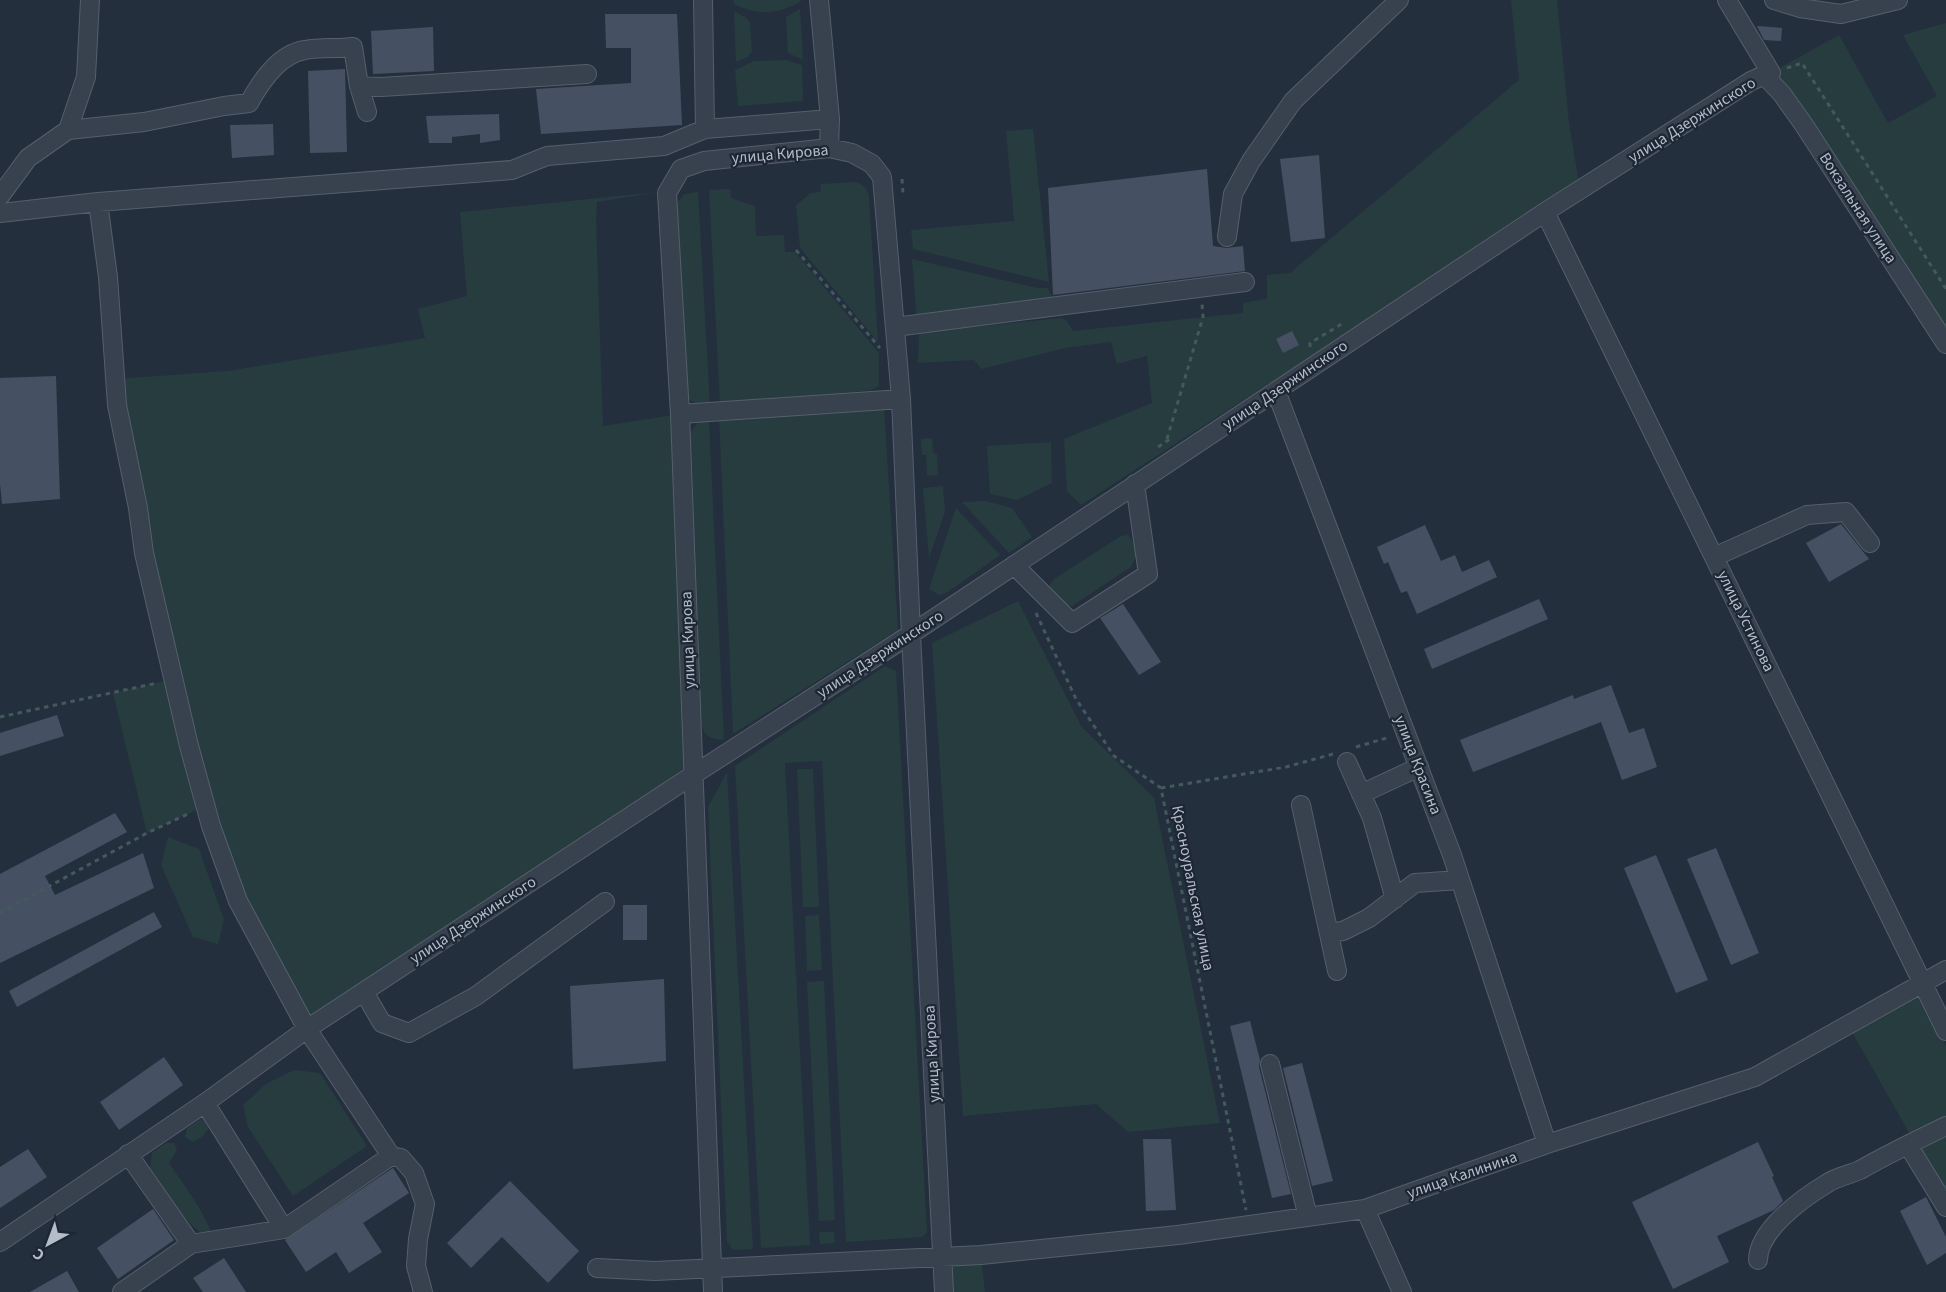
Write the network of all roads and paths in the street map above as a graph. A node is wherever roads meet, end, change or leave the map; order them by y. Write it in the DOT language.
graph roads {
  1 [pos="90,0"];
  2 [pos="703,0"];
  3 [pos="819,0"];
  4 [pos="1399,0"];
  5 [pos="1727,0"];
  6 [pos="1774,0"];
  7 [pos="1898,0"];
  8 [pos="587,74"];
  9 [pos="1768,75"];
  10 [pos="359,86"];
  11 [pos="367,112"];
  12 [pos="831,119"];
  13 [pos="705,129"];
  14 [pos="68,130"];
  15 [pos="829,148"];
  16 [pos="0,196"];
  17 [pos="98,202"];
  18 [pos="1545,212"];
  19 [pos="0,213"];
  20 [pos="1227,237"];
  21 [pos="796,250"];
  22 [pos="1245,282"];
  23 [pos="1202,288"];
  24 [pos="1946,290"];
  25 [pos="895,327"];
  26 [pos="1946,344"];
  27 [pos="898,369"];
  28 [pos="1276,391"];
  29 [pos="901,399"];
  30 [pos="680,414"];
  31 [pos="1166,441"];
  32 [pos="1135,484"];
  33 [pos="1870,543"];
  34 [pos="1714,557"];
  35 [pos="1014,565"];
  36 [pos="1033,606"];
  37 [pos="910,634"];
  38 [pos="173,679"];
  39 [pos="0,717"];
  40 [pos="1406,733"];
  41 [pos="1347,754"];
  42 [pos="1419,767"];
  43 [pos="693,775"];
  44 [pos="1161,788"];
  45 [pos="1361,794"];
  46 [pos="1301,805"];
  47 [pos="205,806"];
  48 [pos="1460,880"];
  49 [pos="1395,899"];
  50 [pos="605,902"];
  51 [pos="0,913"];
  52 [pos="1329,933"];
  53 [pos="1946,970"];
  54 [pos="1337,971"];
  55 [pos="1923,984"];
  56 [pos="364,992"];
  57 [pos="307,1029"];
  58 [pos="1946,1031"];
  59 [pos="1270,1064"];
  60 [pos="205,1103"];
  61 [pos="1946,1126"];
  62 [pos="1547,1144"];
  63 [pos="1908,1145"];
  64 [pos="129,1155"];
  65 [pos="391,1156"];
  66 [pos="1946,1207"];
  67 [pos="1365,1209"];
  68 [pos="1308,1217"];
  69 [pos="1249,1225"];
  70 [pos="284,1229"];
  71 [pos="0,1242"];
  72 [pos="191,1244"];
  73 [pos="942,1257"];
  74 [pos="1758,1260"];
  75 [pos="597,1268"];
  76 [pos="711,1269"];
  77 [pos="122,1292"];
  78 [pos="423,1292"];
  79 [pos="713,1292"];
  80 [pos="944,1292"];
  81 [pos="1402,1292"];
  1 -- 14 [label="street"];
  2 -- 13 [label="street"];
  3 -- 12 [label="street"];
  4 -- 20 [label="street"];
  5 -- 9 [label="street, Вокзальная улица"];
  6 -- 7 [label="street"];
  8 -- 10 [label="street"];
  9 -- 18 [label="street, улица Дзержинского"];
  9 -- 24 [label="path"];
  9 -- 26 [label="street, Вокзальная улица"];
  10 -- 11 [label="street"];
  10 -- 14 [label="street"];
  12 -- 13 [label="street"];
  12 -- 15 [label="street"];
  13 -- 17 [label="street"];
  14 -- 16 [label="street"];
  15 -- 25 [label="street, улица Кирова"];
  15 -- 30 [label="street, улица Кирова"];
  17 -- 19 [label="street"];
  17 -- 38 [label="street"];
  18 -- 28 [label="street, улица Дзержинского"];
  18 -- 34 [label="street, улица Устинова"];
  21 -- 27 [label="path"];
  22 -- 23 [label="street"];
  23 -- 25 [label="street"];
  23 -- 31 [label="path"];
  25 -- 27 [label="street, улица Кирова"];
  27 -- 29 [label="street, улица Кирова"];
  28 -- 32 [label="street, улица Дзержинского"];
  28 -- 40 [label="street, улица Красина"];
  29 -- 30 [label="street"];
  29 -- 37 [label="street, улица Кирова"];
  30 -- 43 [label="street, улица Кирова"];
  32 -- 35 [label="street, улица Дзержинского"];
  32 -- 35 [label="street"];
  33 -- 34 [label="street"];
  34 -- 55 [label="street, улица Устинова"];
  35 -- 37 [label="street, улица Дзержинского"];
  36 -- 44 [label="path, Красноуральская улица"];
  37 -- 43 [label="street, улица Дзержинского"];
  37 -- 73 [label="street, улица Кирова"];
  38 -- 39 [label="path"];
  38 -- 47 [label="street"];
  40 -- 41 [label="path"];
  40 -- 42 [label="street, улица Красина"];
  41 -- 44 [label="path"];
  41 -- 45 [label="street"];
  42 -- 45 [label="street"];
  42 -- 48 [label="street, улица Красина"];
  43 -- 56 [label="street, улица Дзержинского"];
  43 -- 76 [label="street, улица Кирова"];
  44 -- 69 [label="path, Красноуральская улица"];
  45 -- 49 [label="street"];
  46 -- 52 [label="street"];
  47 -- 51 [label="path"];
  47 -- 57 [label="street"];
  48 -- 49 [label="street"];
  48 -- 62 [label="street, улица Красина"];
  49 -- 52 [label="street"];
  50 -- 56 [label="street"];
  52 -- 54 [label="street"];
  53 -- 55 [label="street, улица Калинина"];
  55 -- 58 [label="street, улица Устинова"];
  55 -- 62 [label="street, улица Калинина"];
  56 -- 57 [label="street, улица Дзержинского"];
  57 -- 60 [label="street, улица Дзержинского"];
  57 -- 65 [label="street"];
  59 -- 68 [label="street"];
  60 -- 64 [label="street, улица Дзержинского"];
  60 -- 70 [label="street"];
  61 -- 63 [label="street"];
  62 -- 67 [label="street, улица Калинина"];
  63 -- 66 [label="street"];
  63 -- 74 [label="street"];
  64 -- 71 [label="street, улица Дзержинского"];
  64 -- 72 [label="street"];
  65 -- 70 [label="street"];
  65 -- 78 [label="street"];
  67 -- 68 [label="street, улица Калинина"];
  67 -- 81 [label="street"];
  68 -- 69 [label="street, улица Калинина"];
  69 -- 73 [label="street, улица Калинина"];
  70 -- 72 [label="street"];
  72 -- 77 [label="street"];
  73 -- 76 [label="street, улица Калинина"];
  73 -- 80 [label="street, улица Кирова"];
  75 -- 76 [label="street, улица Калинина"];
  76 -- 79 [label="street, улица Кирова"];
}
